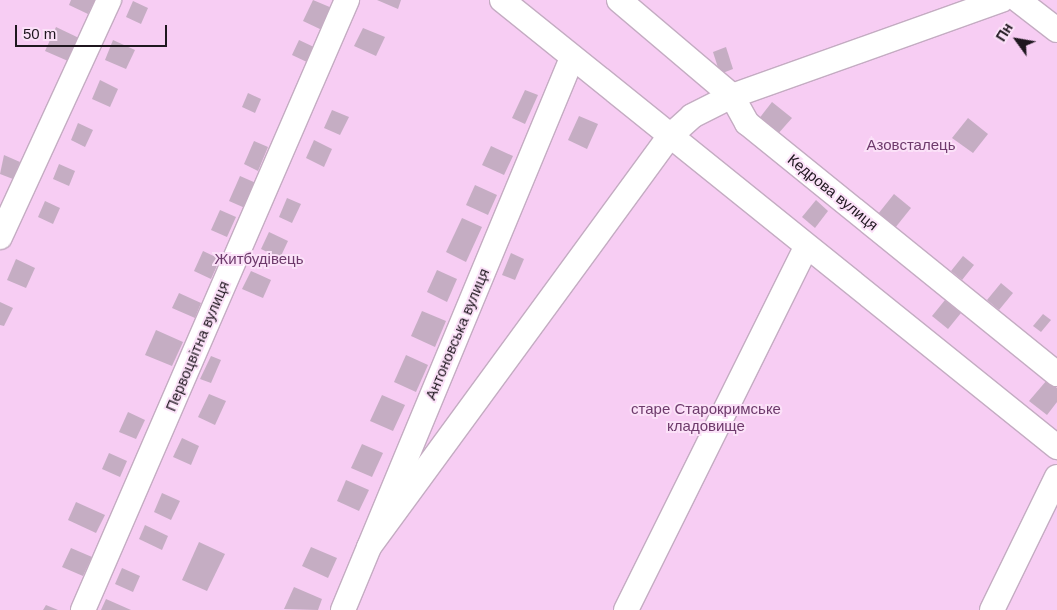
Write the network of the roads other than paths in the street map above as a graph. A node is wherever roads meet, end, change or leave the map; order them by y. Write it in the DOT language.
graph roads {
  1 [pos="109,0"];
  2 [pos="347,0"];
  3 [pos="502,0"];
  4 [pos="619,0"];
  5 [pos="1001,0"];
  6 [pos="1018,0"];
  7 [pos="1057,30"];
  8 [pos="572,58"];
  9 [pos="732,96"];
  10 [pos="669,137"];
  11 [pos="0,237"];
  12 [pos="806,247"];
  13 [pos="1057,374"];
  14 [pos="1057,447"];
  15 [pos="1057,477"];
  16 [pos="369,546"];
  17 [pos="83,610"];
  18 [pos="343,610"];
  19 [pos="626,610"];
  20 [pos="992,610"];
  1 -- 11 [label="street"];
  2 -- 17 [label="street, Первоцвітна вулиця"];
  3 -- 8 [label="street"];
  4 -- 9 [label="street, Кедрова вулиця"];
  5 -- 9 [label="street"];
  6 -- 7 [label="street"];
  8 -- 10 [label="street"];
  8 -- 16 [label="street, Антоновська вулиця"];
  9 -- 10 [label="street"];
  9 -- 13 [label="street, Кедрова вулиця"];
  10 -- 12 [label="street"];
  10 -- 16 [label="street"];
  12 -- 14 [label="street"];
  12 -- 19 [label="street"];
  15 -- 20 [label="street"];
  16 -- 18 [label="street, Антоновська вулиця"];
}
